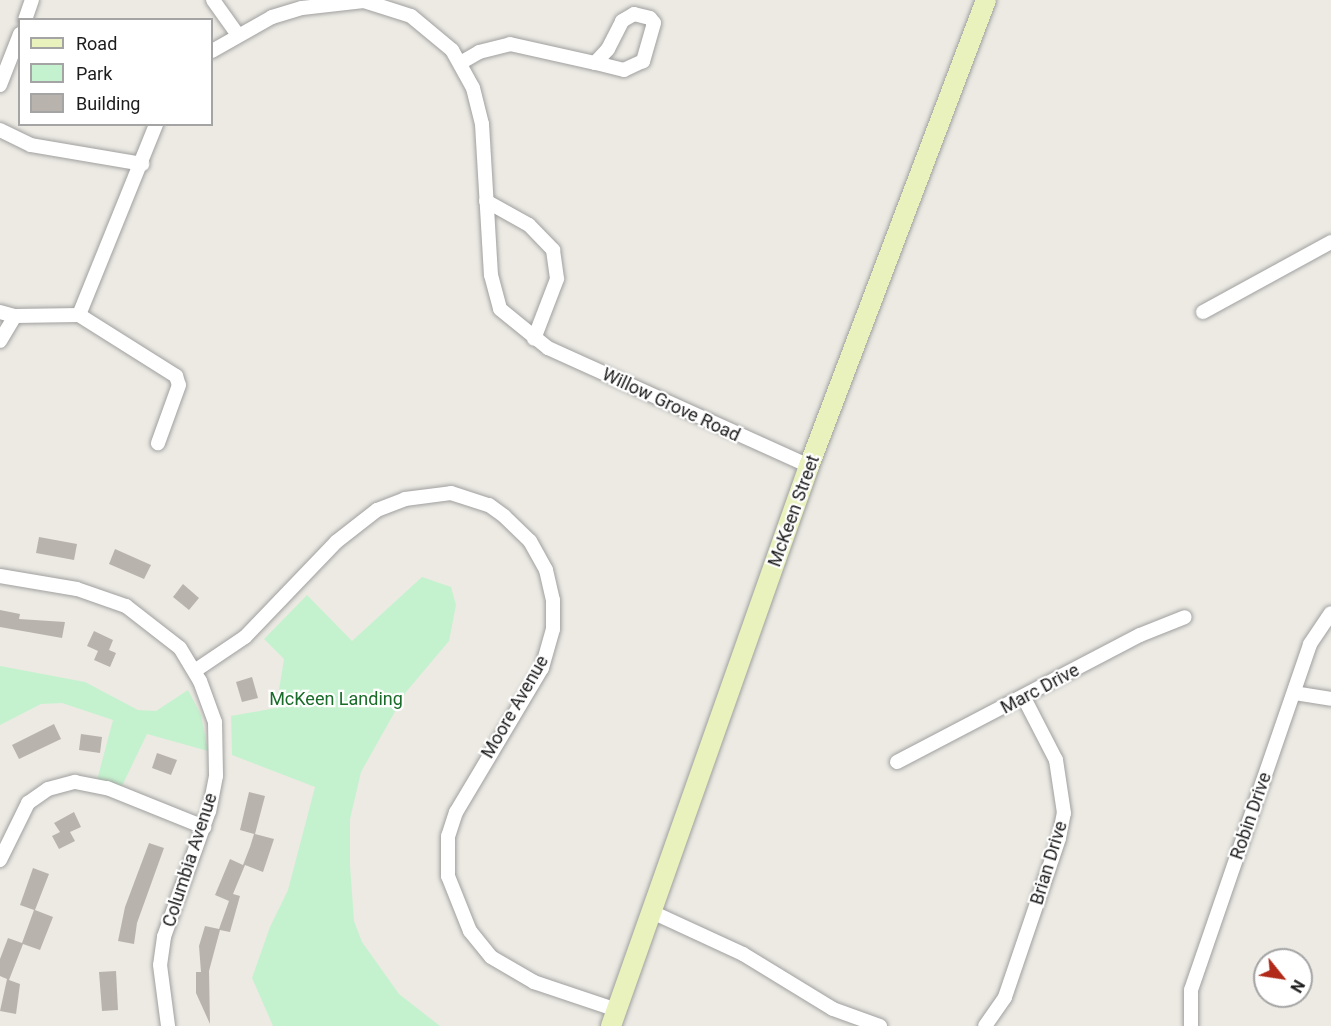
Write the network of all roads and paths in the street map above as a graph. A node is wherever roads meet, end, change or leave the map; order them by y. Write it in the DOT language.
graph roads {
  1 [pos="32,0"];
  2 [pos="213,0"];
  3 [pos="364,0"];
  4 [pos="986,0"];
  5 [pos="26,18"];
  6 [pos="238,35"];
  7 [pos="18,39"];
  8 [pos="213,50"];
  9 [pos="462,62"];
  10 [pos="595,63"];
  11 [pos="0,85"];
  12 [pos="155,126"];
  13 [pos="0,130"];
  14 [pos="142,164"];
  15 [pos="486,201"];
  16 [pos="1331,242"];
  17 [pos="0,312"];
  18 [pos="1203,312"];
  19 [pos="79,315"];
  20 [pos="15,316"];
  21 [pos="534,339"];
  22 [pos="0,341"];
  23 [pos="158,443"];
  24 [pos="809,466"];
  25 [pos="0,576"];
  26 [pos="1331,613"];
  27 [pos="1185,617"];
  28 [pos="196,670"];
  29 [pos="1294,693"];
  30 [pos="1024,699"];
  31 [pos="1331,699"];
  32 [pos="897,762"];
  33 [pos="204,827"];
  34 [pos="0,860"];
  35 [pos="652,912"];
  36 [pos="614,1018"];
  37 [pos="168,1026"];
  38 [pos="880,1026"];
  39 [pos="985,1026"];
  40 [pos="1191,1026"];
  1 -- 5 [label="street"];
  2 -- 6 [label="street"];
  3 -- 6 [label="street, Willow Grove Road"];
  3 -- 9 [label="street, Willow Grove Road"];
  4 -- 24 [label="street, McKeen Street"];
  6 -- 8 [label="street, Willow Grove Road"];
  7 -- 11 [label="street"];
  9 -- 10 [label="street"];
  9 -- 15 [label="street, Willow Grove Road"];
  10 -- 10 [label="street"];
  12 -- 14 [label="street"];
  13 -- 14 [label="street"];
  14 -- 19 [label="street"];
  15 -- 21 [label="street, Willow Grove Road"];
  15 -- 21 [label="street"];
  16 -- 18 [label="street"];
  17 -- 20 [label="street"];
  19 -- 20 [label="street"];
  19 -- 23 [label="street"];
  20 -- 22 [label="street"];
  21 -- 24 [label="street, Willow Grove Road"];
  24 -- 35 [label="street, McKeen Street"];
  25 -- 28 [label="street, Columbia Avenue"];
  26 -- 29 [label="street, Robin Drive"];
  27 -- 30 [label="street, Marc Drive"];
  28 -- 33 [label="street, Columbia Avenue"];
  28 -- 36 [label="street, Moore Avenue"];
  29 -- 31 [label="street"];
  29 -- 40 [label="street, Robin Drive"];
  30 -- 32 [label="street, Marc Drive"];
  30 -- 39 [label="street, Brian Drive"];
  33 -- 34 [label="street"];
  33 -- 37 [label="street, Columbia Avenue"];
  35 -- 36 [label="street, McKeen Street"];
  35 -- 38 [label="street"];
}
